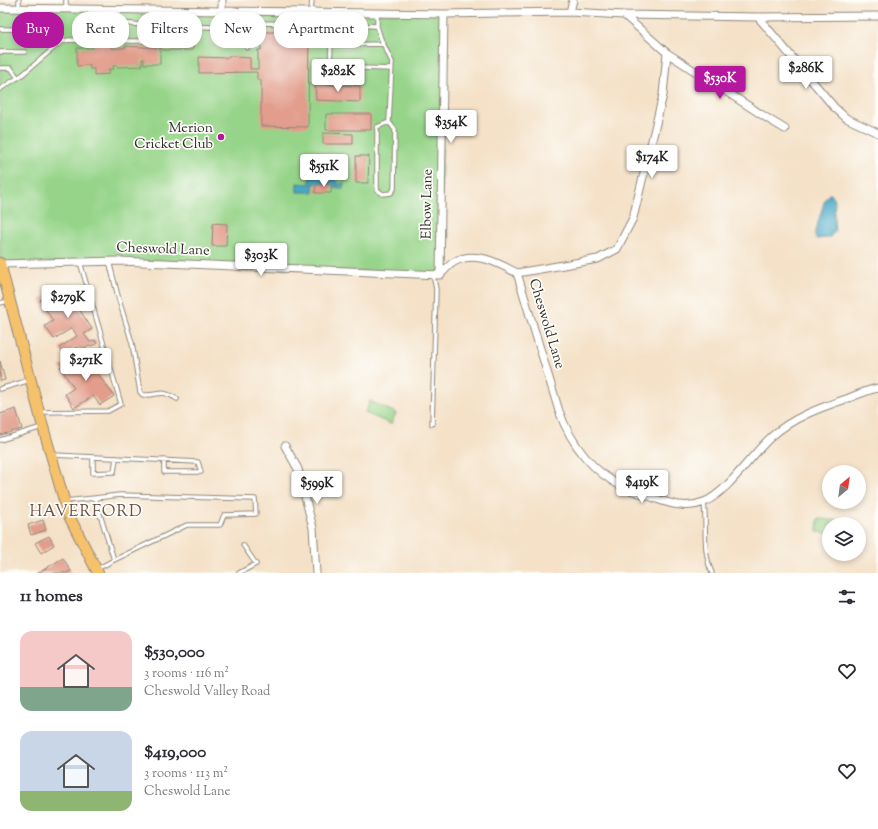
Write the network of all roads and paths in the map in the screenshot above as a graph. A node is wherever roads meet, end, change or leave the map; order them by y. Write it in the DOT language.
graph roads {
  1 [pos="66,0"];
  2 [pos="77,0"];
  3 [pos="222,0"];
  4 [pos="312,0"];
  5 [pos="573,0"];
  6 [pos="19,4"];
  7 [pos="0,8"];
  8 [pos="66,8"];
  9 [pos="77,8"];
  10 [pos="98,8"];
  11 [pos="222,10"];
  12 [pos="254,10"];
  13 [pos="311,11"];
  14 [pos="377,12"];
  15 [pos="570,12"];
  16 [pos="444,14"];
  17 [pos="624,16"];
  18 [pos="878,16"];
  19 [pos="758,17"];
  20 [pos="266,23"];
  21 [pos="137,25"];
  22 [pos="377,26"];
  23 [pos="0,29"];
  24 [pos="12,29"];
  25 [pos="384,44"];
  26 [pos="54,48"];
  27 [pos="0,52"];
  28 [pos="25,52"];
  29 [pos="666,53"];
  30 [pos="0,68"];
  31 [pos="392,69"];
  32 [pos="18,78"];
  33 [pos="0,89"];
  34 [pos="389,122"];
  35 [pos="785,129"];
  36 [pos="878,133"];
  37 [pos="109,261"];
  38 [pos="80,262"];
  39 [pos="0,264"];
  40 [pos="517,273"];
  41 [pos="437,275"];
  42 [pos="10,301"];
  43 [pos="0,303"];
  44 [pos="31,380"];
  45 [pos="878,388"];
  46 [pos="0,389"];
  47 [pos="177,399"];
  48 [pos="40,412"];
  49 [pos="432,424"];
  50 [pos="43,427"];
  51 [pos="0,440"];
  52 [pos="285,446"];
  53 [pos="51,455"];
  54 [pos="93,457"];
  55 [pos="116,458"];
  56 [pos="164,460"];
  57 [pos="95,498"];
  58 [pos="64,501"];
  59 [pos="704,502"];
  60 [pos="243,545"];
  61 [pos="114,560"];
  62 [pos="97,571"];
  63 [pos="239,573"];
  64 [pos="316,573"];
  65 [pos="712,573"];
  1 -- 8 [label="lane"];
  2 -- 9 [label="street"];
  3 -- 11 [label="street"];
  4 -- 13 [label="lane"];
  5 -- 15 [label="street"];
  6 -- 7 [label="street"];
  6 -- 8 [label="street"];
  8 -- 9 [label="street"];
  9 -- 10 [label="street"];
  10 -- 11 [label="street"];
  10 -- 21 [label="lane"];
  11 -- 12 [label="street"];
  12 -- 13 [label="street"];
  13 -- 14 [label="street"];
  14 -- 16 [label="street"];
  14 -- 22 [label="lane"];
  15 -- 16 [label="street"];
  15 -- 17 [label="street"];
  16 -- 41 [label="street, Elbow Lane"];
  17 -- 19 [label="street"];
  17 -- 29 [label="street"];
  18 -- 19 [label="street"];
  19 -- 36 [label="street"];
  20 -- 22 [label="lane"];
  22 -- 25 [label="lane"];
  23 -- 24 [label="lane"];
  25 -- 31 [label="lane"];
  25 -- 31 [label="lane"];
  26 -- 32 [label="lane"];
  27 -- 28 [label="lane"];
  29 -- 35 [label="street"];
  29 -- 40 [label="street"];
  30 -- 32 [label="lane"];
  31 -- 34 [label="lane"];
  32 -- 33 [label="lane"];
  34 -- 34 [label="lane"];
  37 -- 38 [label="street, Cheswold Lane"];
  37 -- 41 [label="street, Cheswold Lane"];
  37 -- 47 [label="lane"];
  38 -- 39 [label="street, Cheswold Lane"];
  38 -- 48 [label="lane"];
  39 -- 42 [label="main road"];
  40 -- 41 [label="street, Cheswold Lane"];
  40 -- 59 [label="street, Cheswold Lane"];
  41 -- 49 [label="lane"];
  42 -- 43 [label="lane"];
  42 -- 44 [label="main road"];
  44 -- 46 [label="lane"];
  44 -- 48 [label="main road"];
  45 -- 59 [label="street, Cheswold Lane"];
  48 -- 50 [label="main road"];
  50 -- 51 [label="lane"];
  50 -- 53 [label="main road"];
  52 -- 64 [label="street"];
  53 -- 54 [label="lane"];
  53 -- 58 [label="main road"];
  54 -- 55 [label="lane"];
  54 -- 55 [label="lane"];
  55 -- 56 [label="lane"];
  56 -- 56 [label="lane"];
  57 -- 58 [label="lane"];
  57 -- 61 [label="lane"];
  57 -- 61 [label="lane"];
  58 -- 62 [label="main road"];
  59 -- 65 [label="lane"];
  60 -- 63 [label="lane"];
  61 -- 62 [label="lane"];
}
